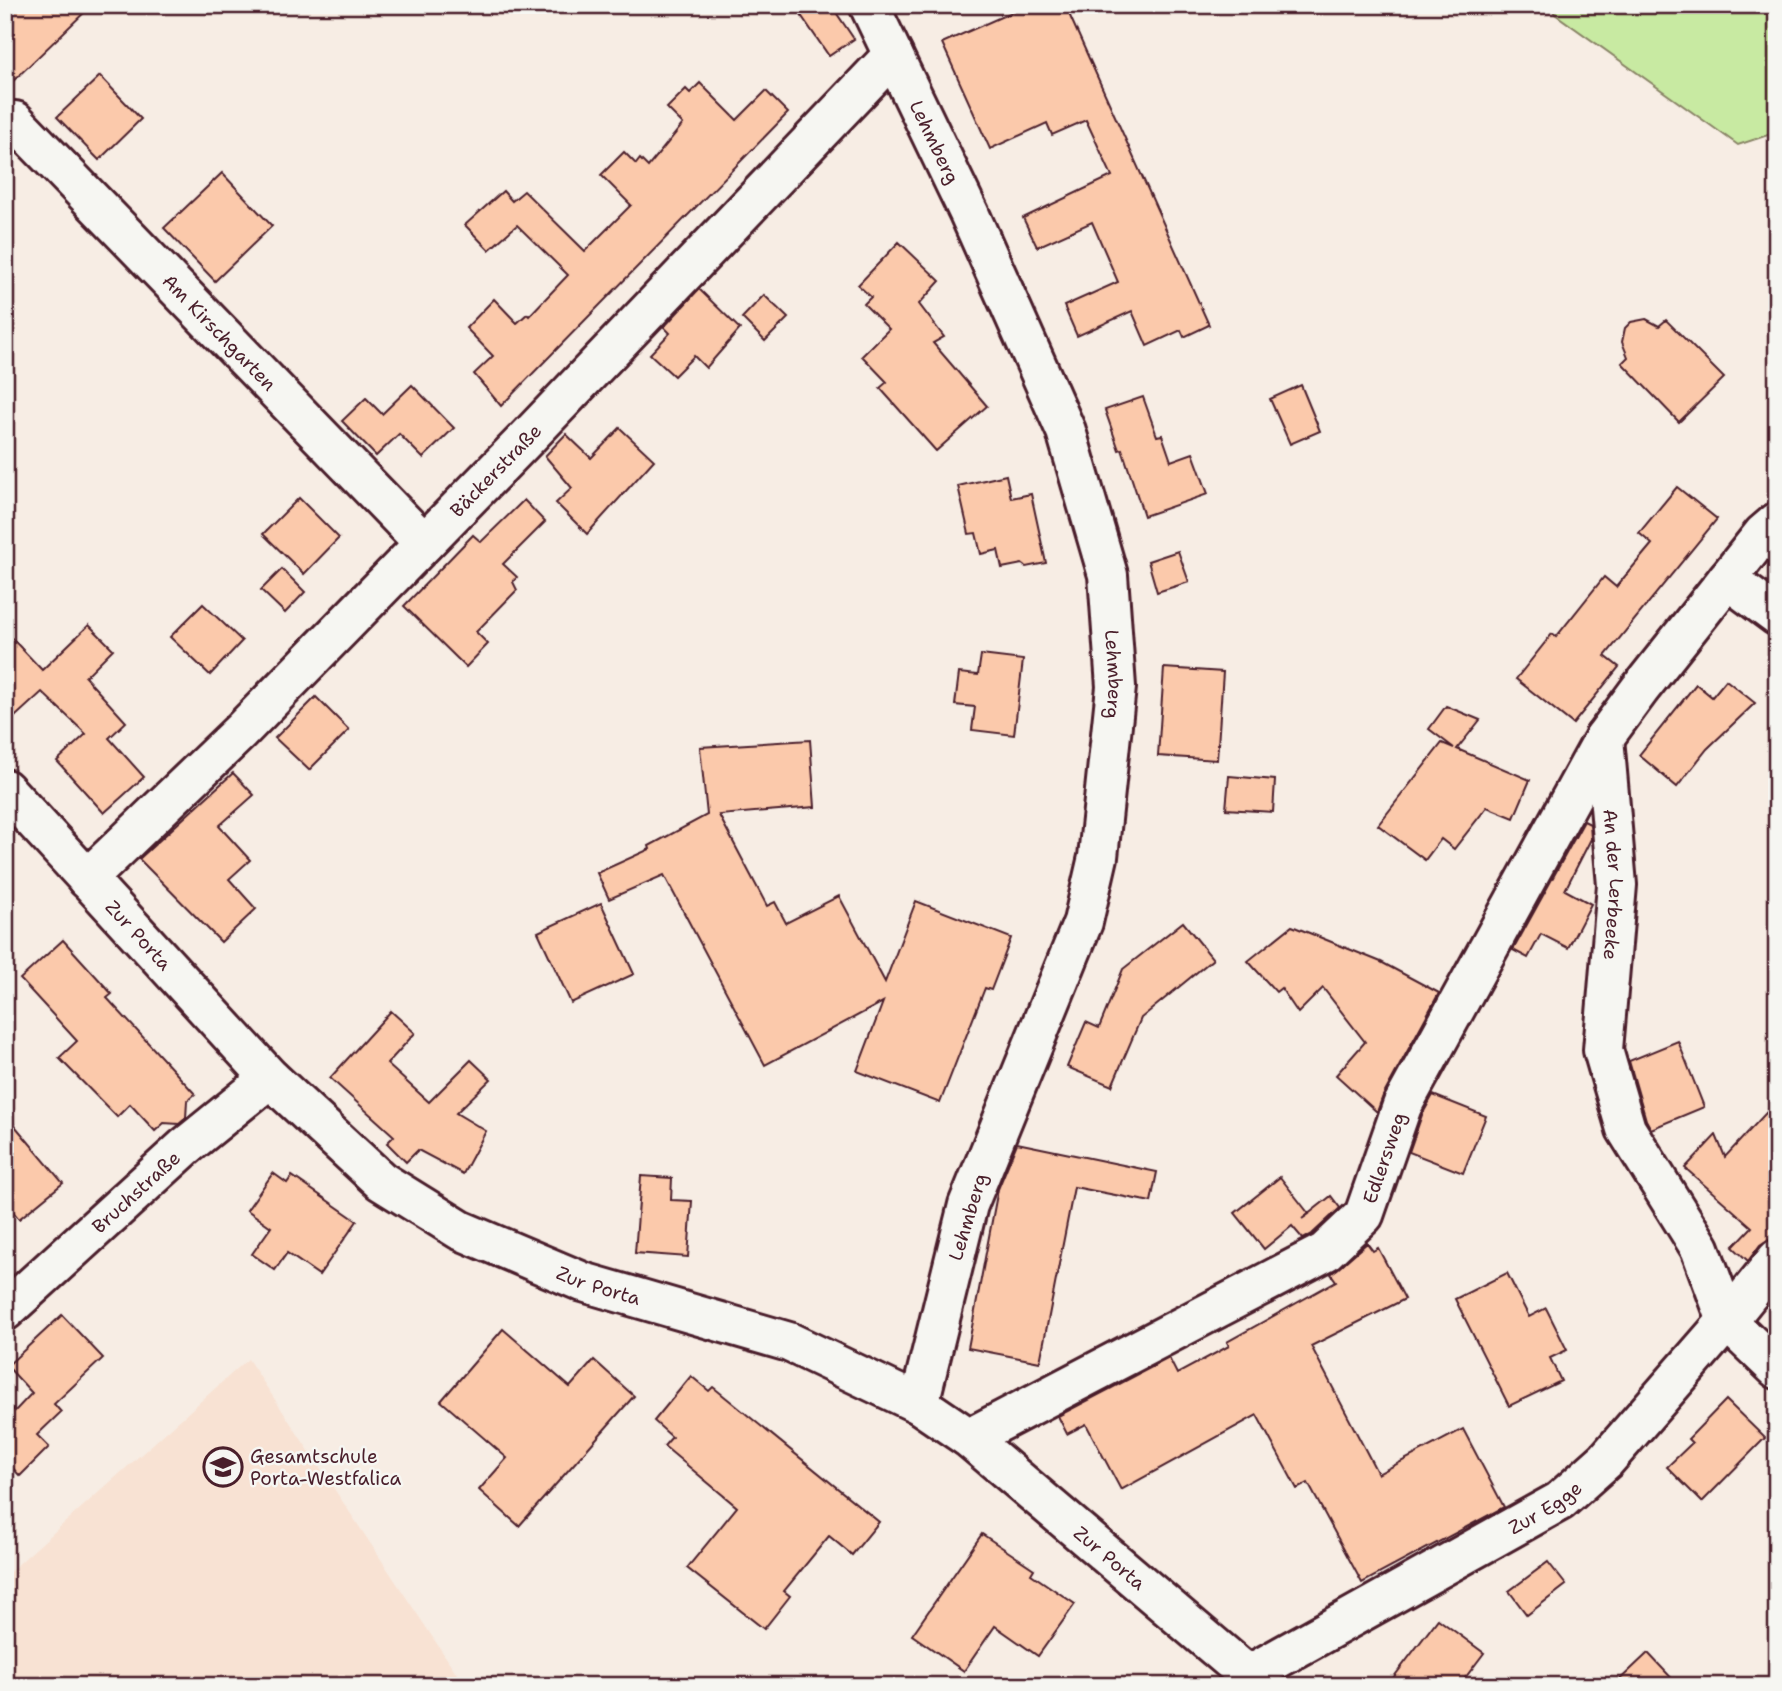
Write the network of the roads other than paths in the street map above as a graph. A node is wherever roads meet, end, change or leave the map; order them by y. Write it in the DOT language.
graph roads {
  1 [pos="869,5"];
  2 [pos="893,55"];
  3 [pos="15,121"];
  4 [pos="1777,522"];
  5 [pos="424,543"];
  6 [pos="1727,579"];
  7 [pos="1777,615"];
  8 [pos="1604,738"];
  9 [pos="5,789"];
  10 [pos="87,879"];
  11 [pos="270,1078"];
  12 [pos="1777,1259"];
  13 [pos="5,1311"];
  14 [pos="1727,1321"];
  15 [pos="1777,1369"];
  16 [pos="919,1404"];
  17 [pos="969,1438"];
  18 [pos="1254,1680"];
  1 -- 2 [label="street, Lehmberg"];
  2 -- 5 [label="street, Bäckerstraße"];
  2 -- 16 [label="street, Lehmberg"];
  3 -- 5 [label="street, Am Kirschgarten"];
  4 -- 6 [label="street"];
  5 -- 10 [label="street, Bäckerstraße"];
  6 -- 7 [label="street"];
  6 -- 8 [label="street"];
  8 -- 14 [label="street, An der Lerbeeke"];
  8 -- 17 [label="street, Edlersweg"];
  9 -- 10 [label="street, Zur Porta"];
  10 -- 11 [label="street, Zur Porta"];
  11 -- 13 [label="street, Bruchstraße"];
  11 -- 16 [label="street, Zur Porta"];
  12 -- 14 [label="street, Zur Egge"];
  14 -- 15 [label="street"];
  14 -- 18 [label="street, Zur Egge"];
  16 -- 17 [label="street, Zur Porta"];
  17 -- 18 [label="street, Zur Porta"];
}
